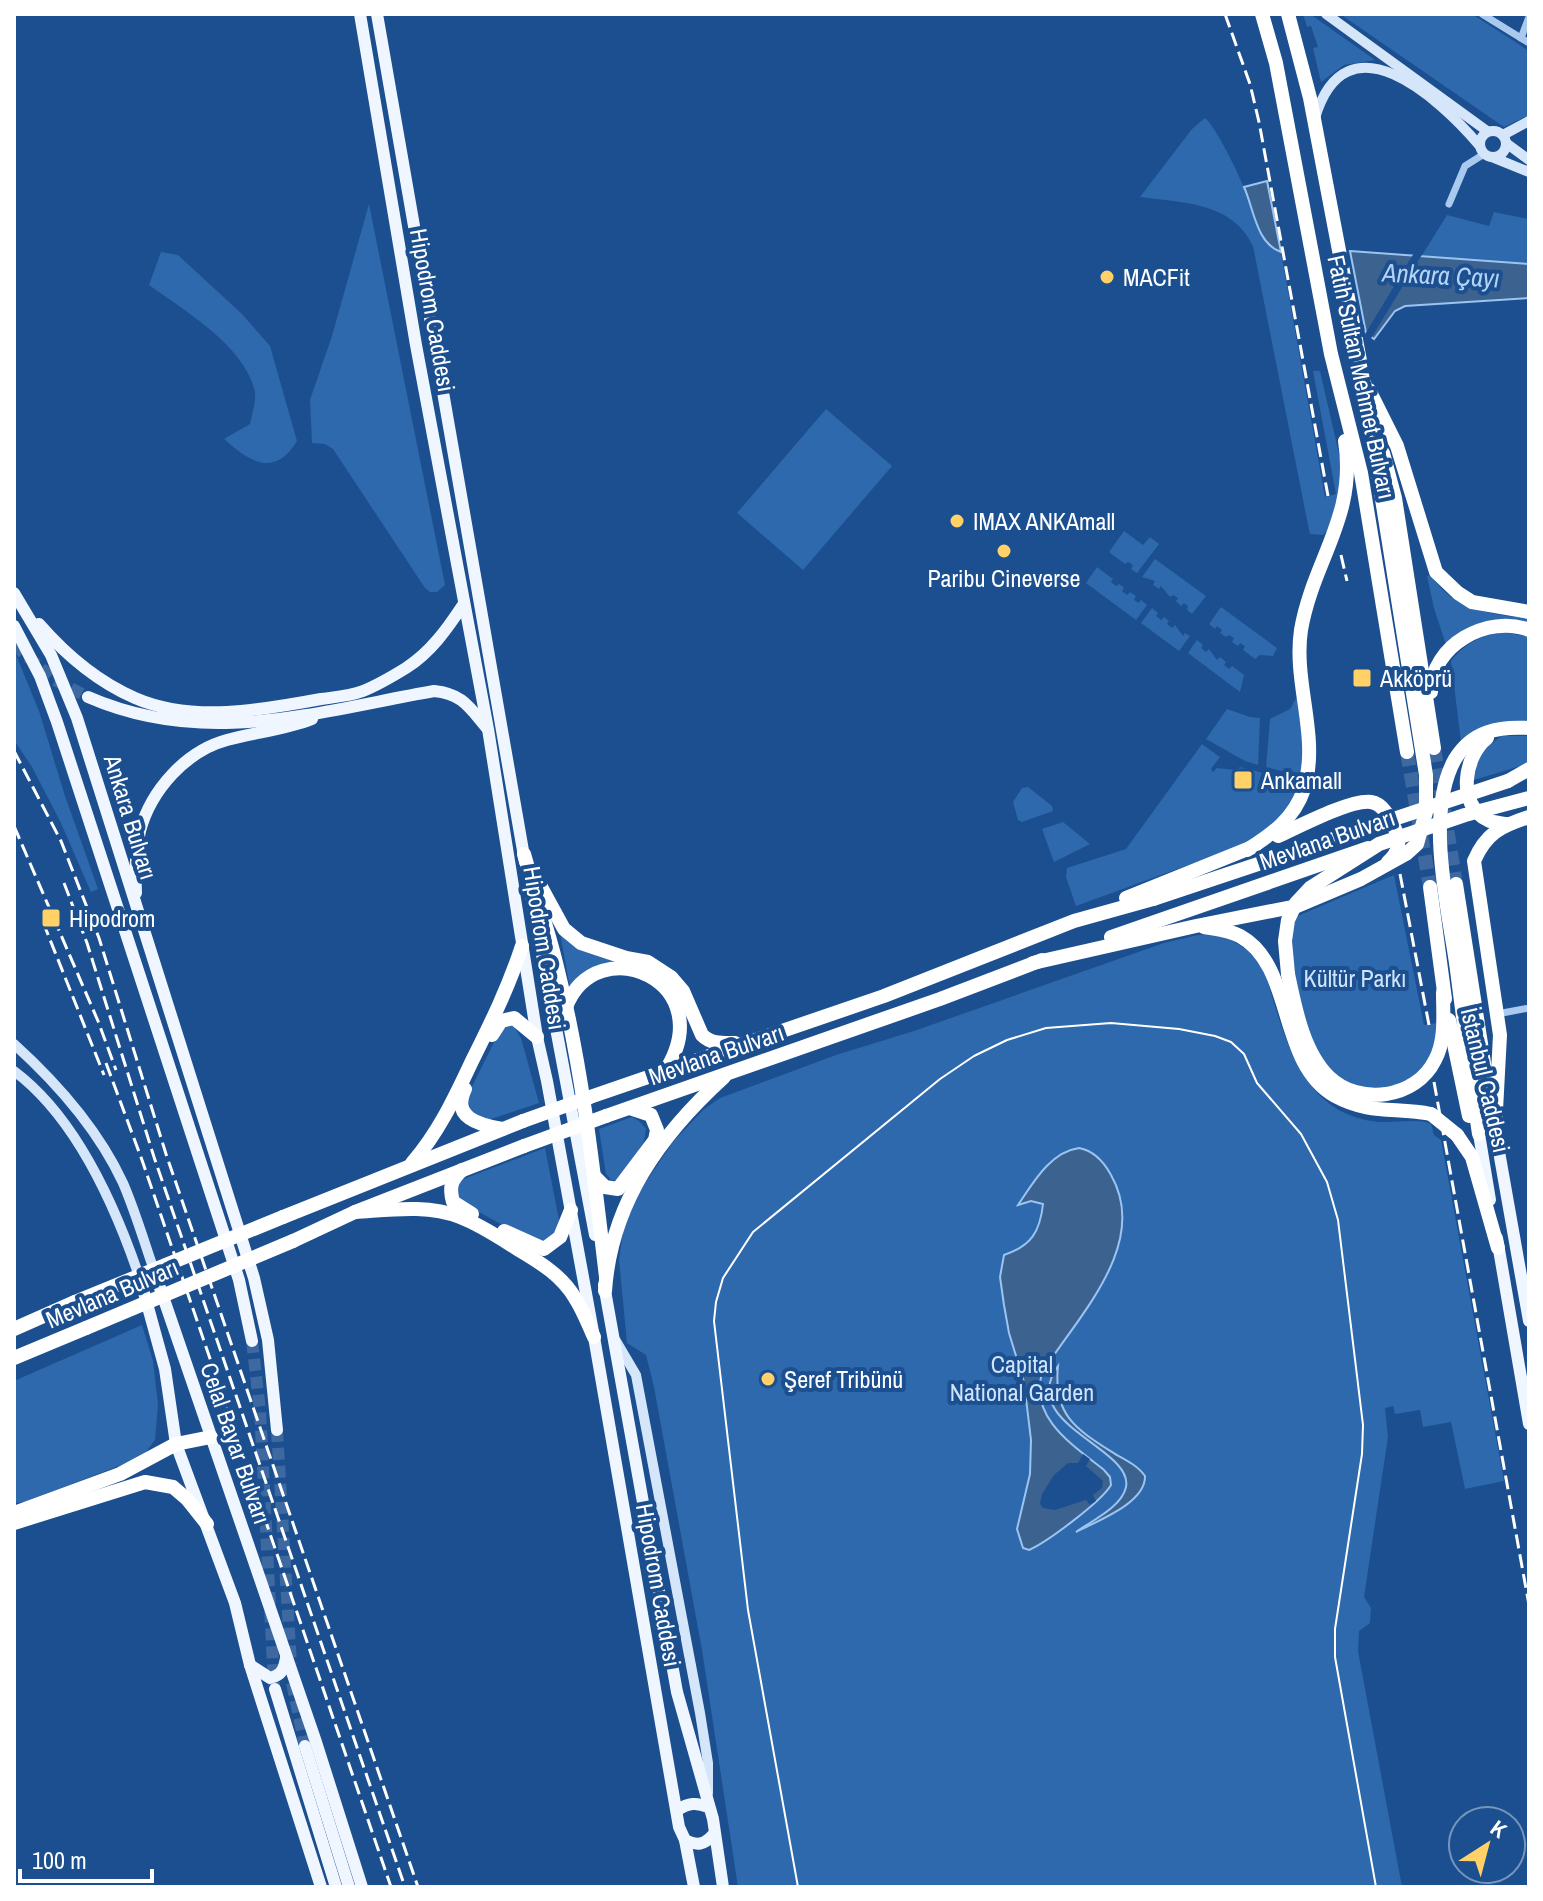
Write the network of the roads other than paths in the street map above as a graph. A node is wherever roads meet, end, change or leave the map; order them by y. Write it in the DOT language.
graph roads {
  1 [pos="360,14"];
  2 [pos="377,14"];
  3 [pos="1262,14"];
  4 [pos="1288,14"];
  5 [pos="1326,14"];
  6 [pos="1482,14"];
  7 [pos="1529,17"];
  8 [pos="1521,38"];
  9 [pos="1529,43"];
  10 [pos="1314,120"];
  11 [pos="1529,121"];
  12 [pos="1487,131"];
  13 [pos="1505,139"];
  14 [pos="1485,152"];
  15 [pos="1529,160"];
  16 [pos="1529,172"];
  17 [pos="1449,204"];
  18 [pos="1331,354"];
  19 [pos="1363,380"];
  20 [pos="17,596"];
  21 [pos="463,605"];
  22 [pos="1529,612"];
  23 [pos="14,626"];
  24 [pos="1529,630"];
  25 [pos="88,697"];
  26 [pos="330,711"];
  27 [pos="1521,727"];
  28 [pos="488,729"];
  29 [pos="1407,752"];
  30 [pos="1529,769"];
  31 [pos="1529,776"];
  32 [pos="1508,781"];
  33 [pos="1529,798"];
  34 [pos="1529,817"];
  35 [pos="1507,824"];
  36 [pos="1379,844"];
  37 [pos="1247,850"];
  38 [pos="524,854"];
  39 [pos="1379,869"];
  40 [pos="1456,884"];
  41 [pos="1430,887"];
  42 [pos="136,909"];
  43 [pos="1074,921"];
  44 [pos="1196,926"];
  45 [pos="522,946"];
  46 [pos="1033,963"];
  47 [pos="1443,992"];
  48 [pos="566,1007"];
  49 [pos="1529,1008"];
  50 [pos="1497,1014"];
  51 [pos="537,1037"];
  52 [pos="748,1043"];
  53 [pos="14,1044"];
  54 [pos="14,1071"];
  55 [pos="730,1072"];
  56 [pos="664,1073"];
  57 [pos="629,1107"];
  58 [pos="502,1129"];
  59 [pos="1495,1129"];
  60 [pos="1479,1134"];
  61 [pos="410,1164"];
  62 [pos="465,1167"];
  63 [pos="594,1176"];
  64 [pos="571,1210"];
  65 [pos="355,1212"];
  66 [pos="1498,1248"];
  67 [pos="158,1282"];
  68 [pos="606,1284"];
  69 [pos="143,1289"];
  70 [pos="1529,1321"];
  71 [pos="14,1329"];
  72 [pos="594,1337"];
  73 [pos="252,1341"];
  74 [pos="14,1358"];
  75 [pos="1529,1424"];
  76 [pos="277,1430"];
  77 [pos="211,1437"];
  78 [pos="176,1444"];
  79 [pos="14,1513"];
  80 [pos="14,1523"];
  81 [pos="207,1524"];
  82 [pos="287,1657"];
  83 [pos="250,1665"];
  84 [pos="275,1689"];
  85 [pos="305,1746"];
  86 [pos="708,1807"];
  87 [pos="677,1810"];
  88 [pos="713,1835"];
  89 [pos="685,1840"];
  90 [pos="321,1887"];
  91 [pos="336,1887"];
  92 [pos="349,1887"];
  93 [pos="362,1887"];
  94 [pos="694,1887"];
  95 [pos="723,1887"];
  1 -- 21 [label="main road, Hipodrom Caddesi"];
  2 -- 38 [label="main road, Hipodrom Caddesi"];
  3 -- 18 [label="highway, Fatih Sultan Mehmet Bulvarı"];
  4 -- 10 [label="highway, Fatih Sultan Mehmet Bulvarı"];
  5 -- 12 [label="main road"];
  6 -- 8 [label="street"];
  7 -- 8 [label="street"];
  8 -- 9 [label="street"];
  10 -- 14 [label="main road"];
  10 -- 19 [label="highway, Fatih Sultan Mehmet Bulvarı"];
  11 -- 13 [label="main road"];
  12 -- 13 [label="main road"];
  12 -- 14 [label="main road"];
  13 -- 14 [label="main road"];
  13 -- 15 [label="main road"];
  14 -- 16 [label="main road"];
  14 -- 17 [label="street"];
  18 -- 29 [label="highway, Fatih Sultan Mehmet Bulvarı"];
  18 -- 37 [label="highway"];
  19 -- 22 [label="highway"];
  19 -- 24 [label="highway, Fatih Sultan Mehmet Bulvarı"];
  19 -- 39 [label="highway"];
  20 -- 21 [label="main road"];
  20 -- 42 [label="main road, Ankara Bulvarı"];
  21 -- 28 [label="main road, Hipodrom Caddesi"];
  23 -- 73 [label="main road, Ankara Bulvarı"];
  25 -- 26 [label="main road"];
  26 -- 28 [label="main road"];
  26 -- 42 [label="main road"];
  27 -- 35 [label="highway"];
  27 -- 60 [label="highway"];
  28 -- 45 [label="main road, Hipodrom Caddesi"];
  30 -- 32 [label="highway"];
  31 -- 32 [label="highway"];
  32 -- 43 [label="highway, Mevlana Bulvarı, bridge"];
  33 -- 36 [label="highway, Mevlana Bulvarı, bridge"];
  34 -- 35 [label="highway"];
  35 -- 50 [label="highway"];
  36 -- 46 [label="highway, Mevlana Bulvarı, bridge"];
  36 -- 47 [label="highway, bridge"];
  37 -- 39 [label="highway"];
  37 -- 43 [label="highway"];
  38 -- 48 [label="highway"];
  38 -- 52 [label="highway"];
  38 -- 68 [label="main road, Hipodrom Caddesi"];
  39 -- 44 [label="highway"];
  40 -- 59 [label="highway, İstanbul Caddesi"];
  41 -- 47 [label="highway, İstanbul Caddesi"];
  42 -- 76 [label="main road, Ankara Bulvarı"];
  43 -- 52 [label="highway, Mevlana Bulvarı"];
  44 -- 46 [label="highway"];
  44 -- 66 [label="highway, bridge"];
  45 -- 51 [label="main road, Hipodrom Caddesi"];
  45 -- 61 [label="highway"];
  46 -- 55 [label="highway, Mevlana Bulvarı"];
  47 -- 60 [label="highway, İstanbul Caddesi"];
  48 -- 56 [label="highway"];
  48 -- 63 [label="highway"];
  49 -- 50 [label="street"];
  50 -- 59 [label="highway"];
  51 -- 58 [label="highway"];
  51 -- 64 [label="main road, Hipodrom Caddesi"];
  52 -- 56 [label="highway, Mevlana Bulvarı"];
  53 -- 67 [label="main road, Celal Bayar Bulvarı"];
  54 -- 69 [label="main road, Celal Bayar Bulvarı"];
  55 -- 57 [label="highway, Mevlana Bulvarı"];
  55 -- 68 [label="highway"];
  56 -- 58 [label="highway, Mevlana Bulvarı, bridge"];
  57 -- 62 [label="highway, Mevlana Bulvarı, bridge"];
  57 -- 63 [label="highway"];
  58 -- 61 [label="highway, Mevlana Bulvarı"];
  59 -- 70 [label="main road, İstanbul Caddesi"];
  60 -- 66 [label="main road, İstanbul Caddesi"];
  61 -- 71 [label="highway, Mevlana Bulvarı, bridge"];
  62 -- 64 [label="highway"];
  62 -- 65 [label="highway, Mevlana Bulvarı"];
  63 -- 68 [label="highway"];
  64 -- 72 [label="main road, Hipodrom Caddesi"];
  65 -- 72 [label="highway"];
  65 -- 74 [label="highway, Mevlana Bulvarı, bridge"];
  66 -- 75 [label="main road, İstanbul Caddesi"];
  67 -- 77 [label="main road, Celal Bayar Bulvarı"];
  68 -- 86 [label="main road, Hipodrom Caddesi"];
  69 -- 78 [label="main road, Celal Bayar Bulvarı"];
  72 -- 87 [label="main road, Hipodrom Caddesi"];
  77 -- 78 [label="highway"];
  77 -- 82 [label="main road, Celal Bayar Bulvarı"];
  78 -- 79 [label="highway"];
  78 -- 81 [label="main road, Celal Bayar Bulvarı"];
  80 -- 81 [label="highway"];
  81 -- 83 [label="main road, Celal Bayar Bulvarı"];
  82 -- 83 [label="main road"];
  82 -- 93 [label="main road, Celal Bayar Bulvarı"];
  83 -- 90 [label="main road, Celal Bayar Bulvarı"];
  84 -- 91 [label="main road"];
  85 -- 92 [label="main road"];
  86 -- 87 [label="main road"];
  86 -- 88 [label="main road, Hipodrom Caddesi"];
  87 -- 89 [label="main road, Hipodrom Caddesi"];
  88 -- 89 [label="main road"];
  88 -- 95 [label="main road, Hipodrom Caddesi"];
  89 -- 94 [label="main road, Hipodrom Caddesi"];
}
